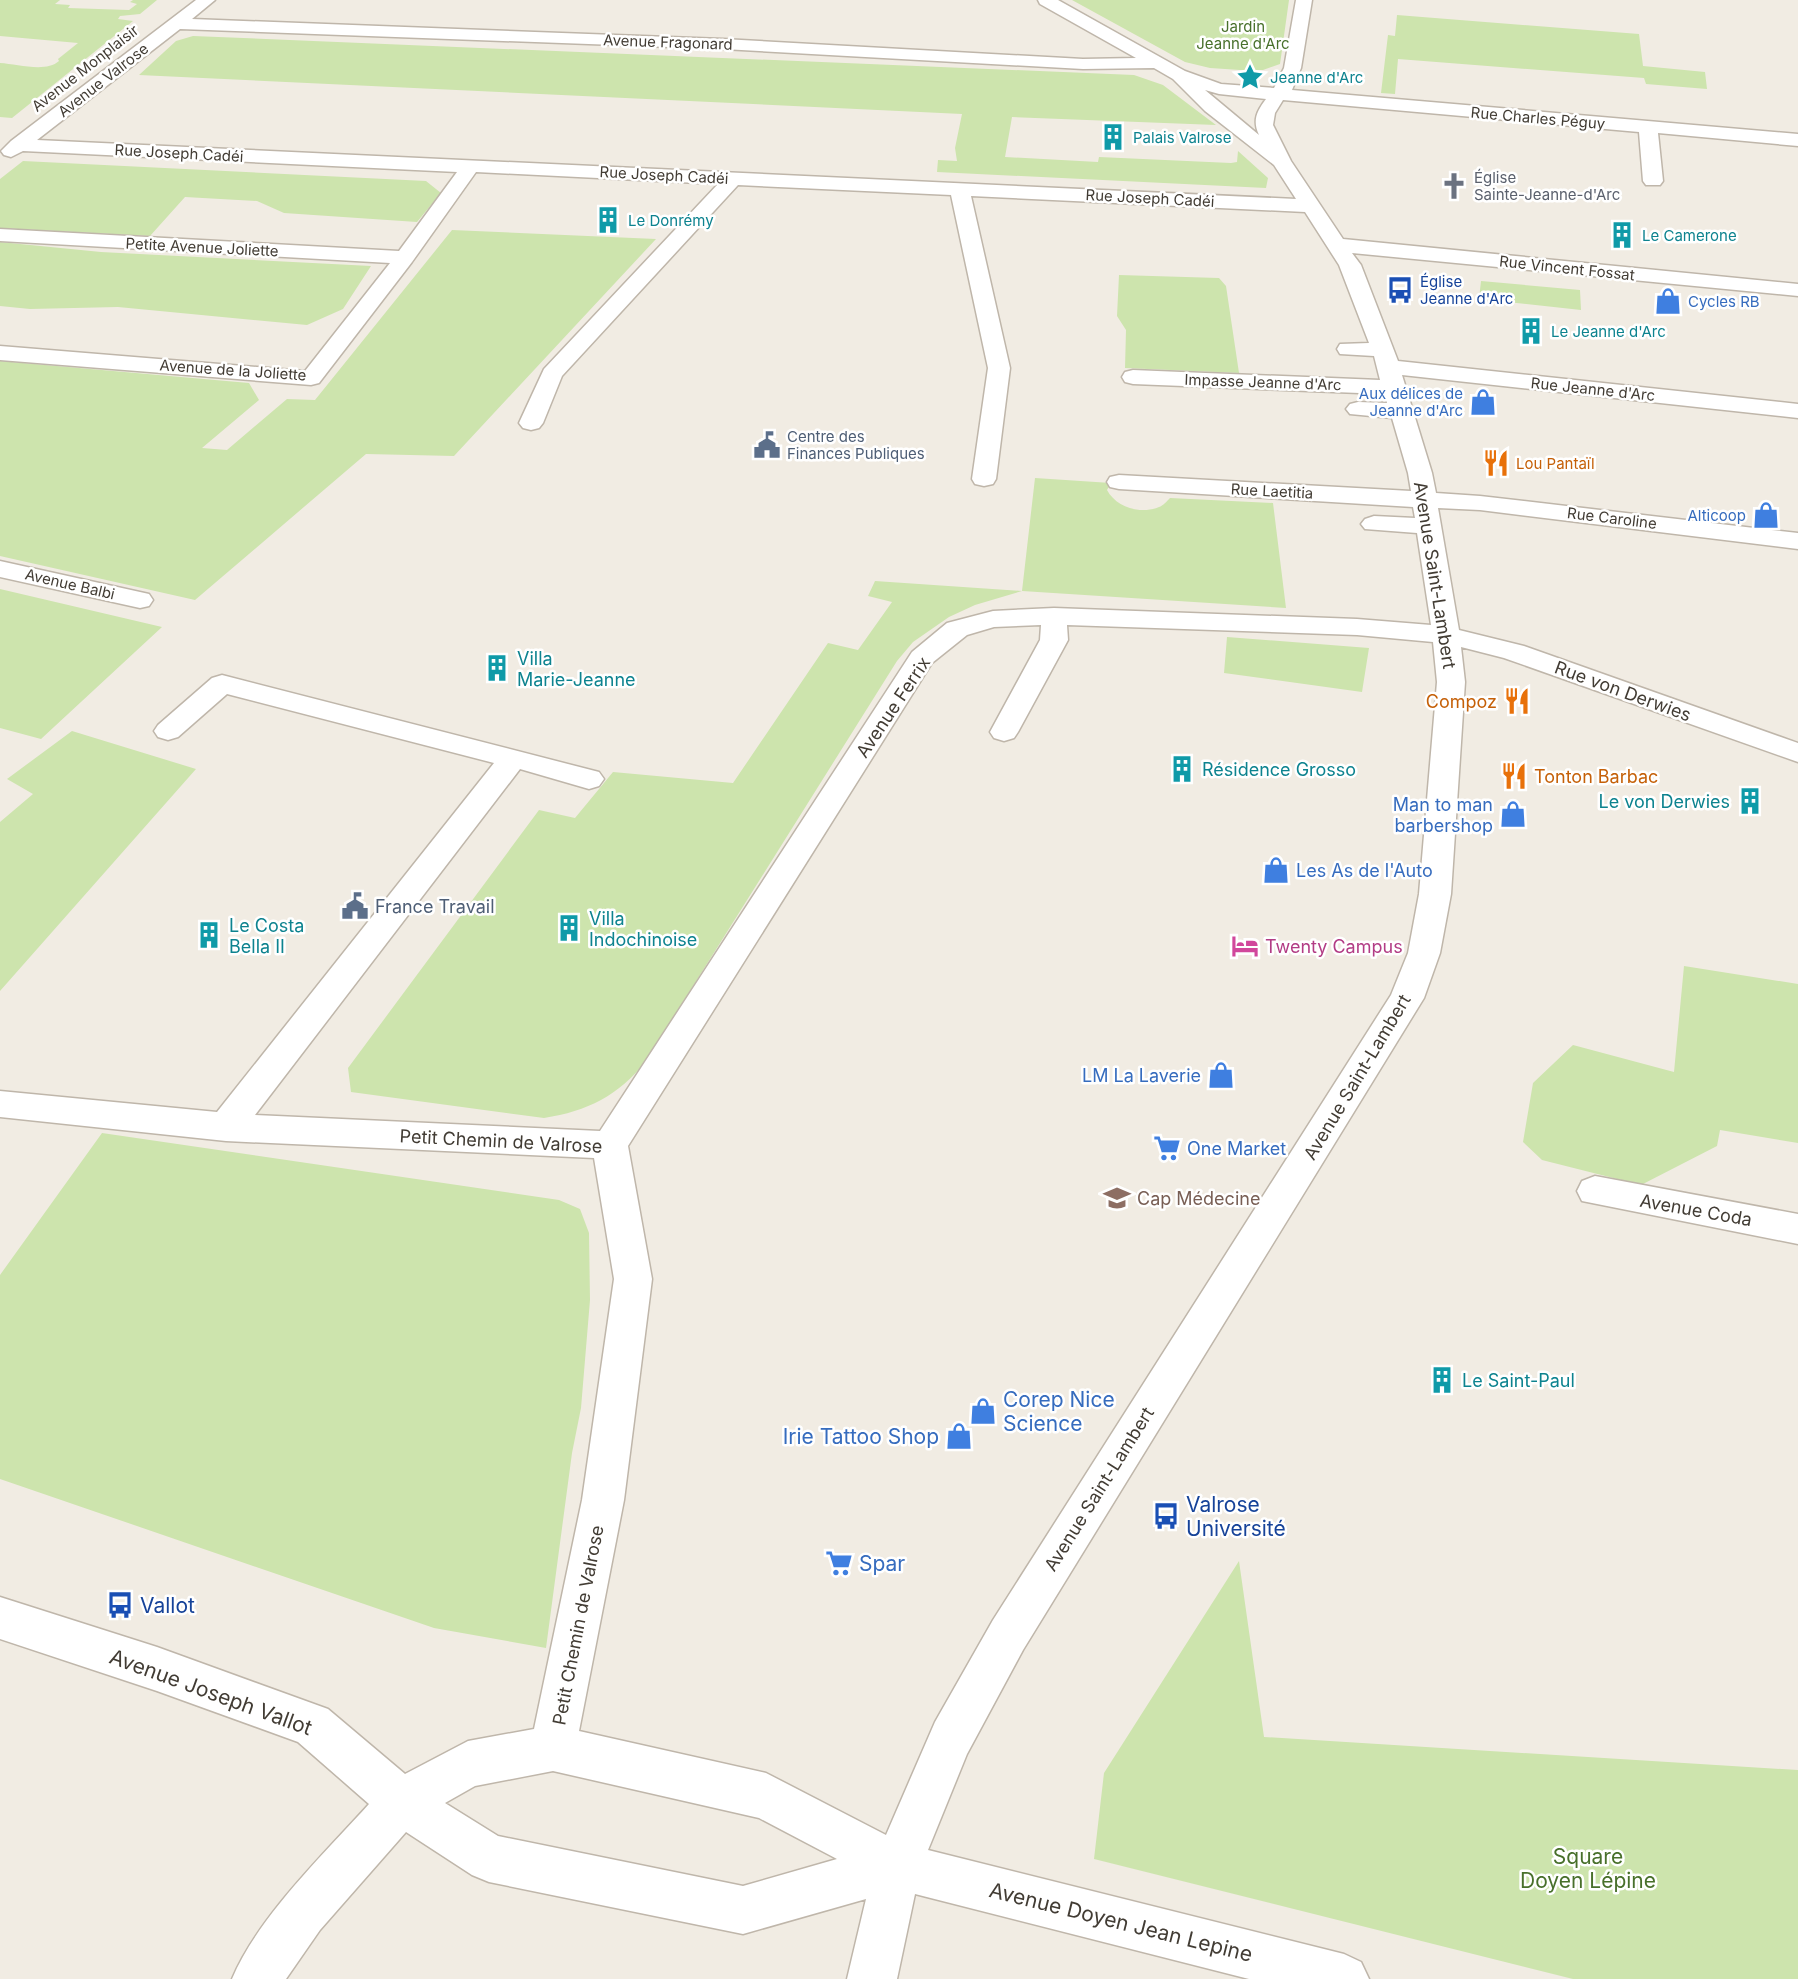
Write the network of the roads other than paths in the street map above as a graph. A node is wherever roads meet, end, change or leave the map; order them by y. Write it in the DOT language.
graph roads {
  1 [pos="207,0"];
  2 [pos="1046,0"];
  3 [pos="1304,0"];
  4 [pos="176,24"];
  5 [pos="1160,63"];
  6 [pos="1179,75"];
  7 [pos="1278,95"];
  8 [pos="1617,125"];
  9 [pos="1648,128"];
  10 [pos="1798,140"];
  11 [pos="1618,145"];
  12 [pos="18,146"];
  13 [pos="0,159"];
  14 [pos="1281,161"];
  15 [pos="471,166"];
  16 [pos="732,179"];
  17 [pos="1653,181"];
  18 [pos="960,189"];
  19 [pos="1311,206"];
  20 [pos="0,236"];
  21 [pos="1337,246"];
  22 [pos="405,258"];
  23 [pos="1798,290"];
  24 [pos="1348,349"];
  25 [pos="0,353"];
  26 [pos="1133,377"];
  27 [pos="1392,379"];
  28 [pos="1358,410"];
  29 [pos="1798,411"];
  30 [pos="531,423"];
  31 [pos="984,479"];
  32 [pos="1119,482"];
  33 [pos="1425,499"];
  34 [pos="1374,524"];
  35 [pos="1431,526"];
  36 [pos="1798,541"];
  37 [pos="0,568"];
  38 [pos="140,600"];
  39 [pos="1054,616"];
  40 [pos="1447,635"];
  41 [pos="168,731"];
  42 [pos="1004,732"];
  43 [pos="1798,753"];
  44 [pos="513,758"];
  45 [pos="590,779"];
  46 [pos="0,1104"];
  47 [pos="226,1127"];
  48 [pos="610,1145"];
  49 [pos="1595,1191"];
  50 [pos="1798,1228"];
  51 [pos="0,1618"];
  52 [pos="553,1748"];
  53 [pos="402,1802"];
  54 [pos="897,1866"];
  55 [pos="257,1979"];
  56 [pos="872,1979"];
  57 [pos="1344,1979"];
  1 -- 4 [label="street, Avenue Valrose"];
  2 -- 5 [label="street, Avenue Saint-Lambert"];
  3 -- 7 [label="street"];
  4 -- 5 [label="street, Avenue Fragonard"];
  4 -- 12 [label="street, Avenue Valrose"];
  5 -- 6 [label="street, Avenue Saint-Lambert"];
  6 -- 7 [label="street, Avenue Saint-Lambert"];
  6 -- 14 [label="street, Avenue Saint-Lambert"];
  7 -- 8 [label="street, Rue Charles Péguy"];
  7 -- 14 [label="street"];
  8 -- 9 [label="street, Rue Charles Péguy"];
  8 -- 11 [label="street"];
  9 -- 10 [label="street, Rue Charles Péguy"];
  9 -- 17 [label="street"];
  12 -- 13 [label="street, Avenue Valrose"];
  12 -- 15 [label="street, Rue Joseph Cadéi"];
  14 -- 19 [label="street, Avenue Saint-Lambert"];
  15 -- 16 [label="street, Rue Joseph Cadéi"];
  15 -- 22 [label="street, Avenue de la Joliette"];
  16 -- 18 [label="street, Rue Joseph Cadéi"];
  16 -- 30 [label="street"];
  18 -- 19 [label="street, Rue Joseph Cadéi"];
  18 -- 31 [label="street"];
  19 -- 21 [label="street, Avenue Saint-Lambert"];
  20 -- 22 [label="street, Petite Avenue Joliette"];
  21 -- 23 [label="street, Rue Vincent Fossat"];
  21 -- 27 [label="street, Avenue Saint-Lambert"];
  22 -- 25 [label="street, Avenue de la Joliette"];
  24 -- 27 [label="street"];
  26 -- 27 [label="street, Impasse Jeanne d'Arc"];
  27 -- 28 [label="street"];
  27 -- 29 [label="street, Rue Jeanne d'Arc"];
  27 -- 33 [label="street, Avenue Saint-Lambert"];
  32 -- 33 [label="street, Rue Laetitia"];
  33 -- 35 [label="street, Avenue Saint-Lambert"];
  33 -- 36 [label="street, Rue Caroline"];
  34 -- 35 [label="street"];
  35 -- 40 [label="street, Avenue Saint-Lambert"];
  37 -- 38 [label="street, Avenue Balbi"];
  39 -- 40 [label="street, Avenue Ferrix"];
  39 -- 42 [label="street"];
  39 -- 48 [label="street, Avenue Ferrix"];
  40 -- 43 [label="street, Rue von Derwies"];
  40 -- 54 [label="street, Avenue Saint-Lambert"];
  41 -- 44 [label="street"];
  44 -- 45 [label="street"];
  44 -- 47 [label="street"];
  46 -- 47 [label="street, Petit Chemin de Valrose"];
  47 -- 48 [label="street, Petit Chemin de Valrose"];
  48 -- 52 [label="street, Petit Chemin de Valrose"];
  49 -- 50 [label="street, Avenue Coda"];
  51 -- 53 [label="street, Avenue Joseph Vallot"];
  52 -- 53 [label="street, Avenue Doyen Jean Lepine"];
  52 -- 54 [label="street, Avenue Doyen Jean Lepine"];
  53 -- 54 [label="street, Avenue Doyen Jean Lepine"];
  53 -- 55 [label="street"];
  54 -- 56 [label="street, Avenue Saint-Lambert"];
  54 -- 57 [label="street, Avenue Doyen Jean Lepine"];
}
